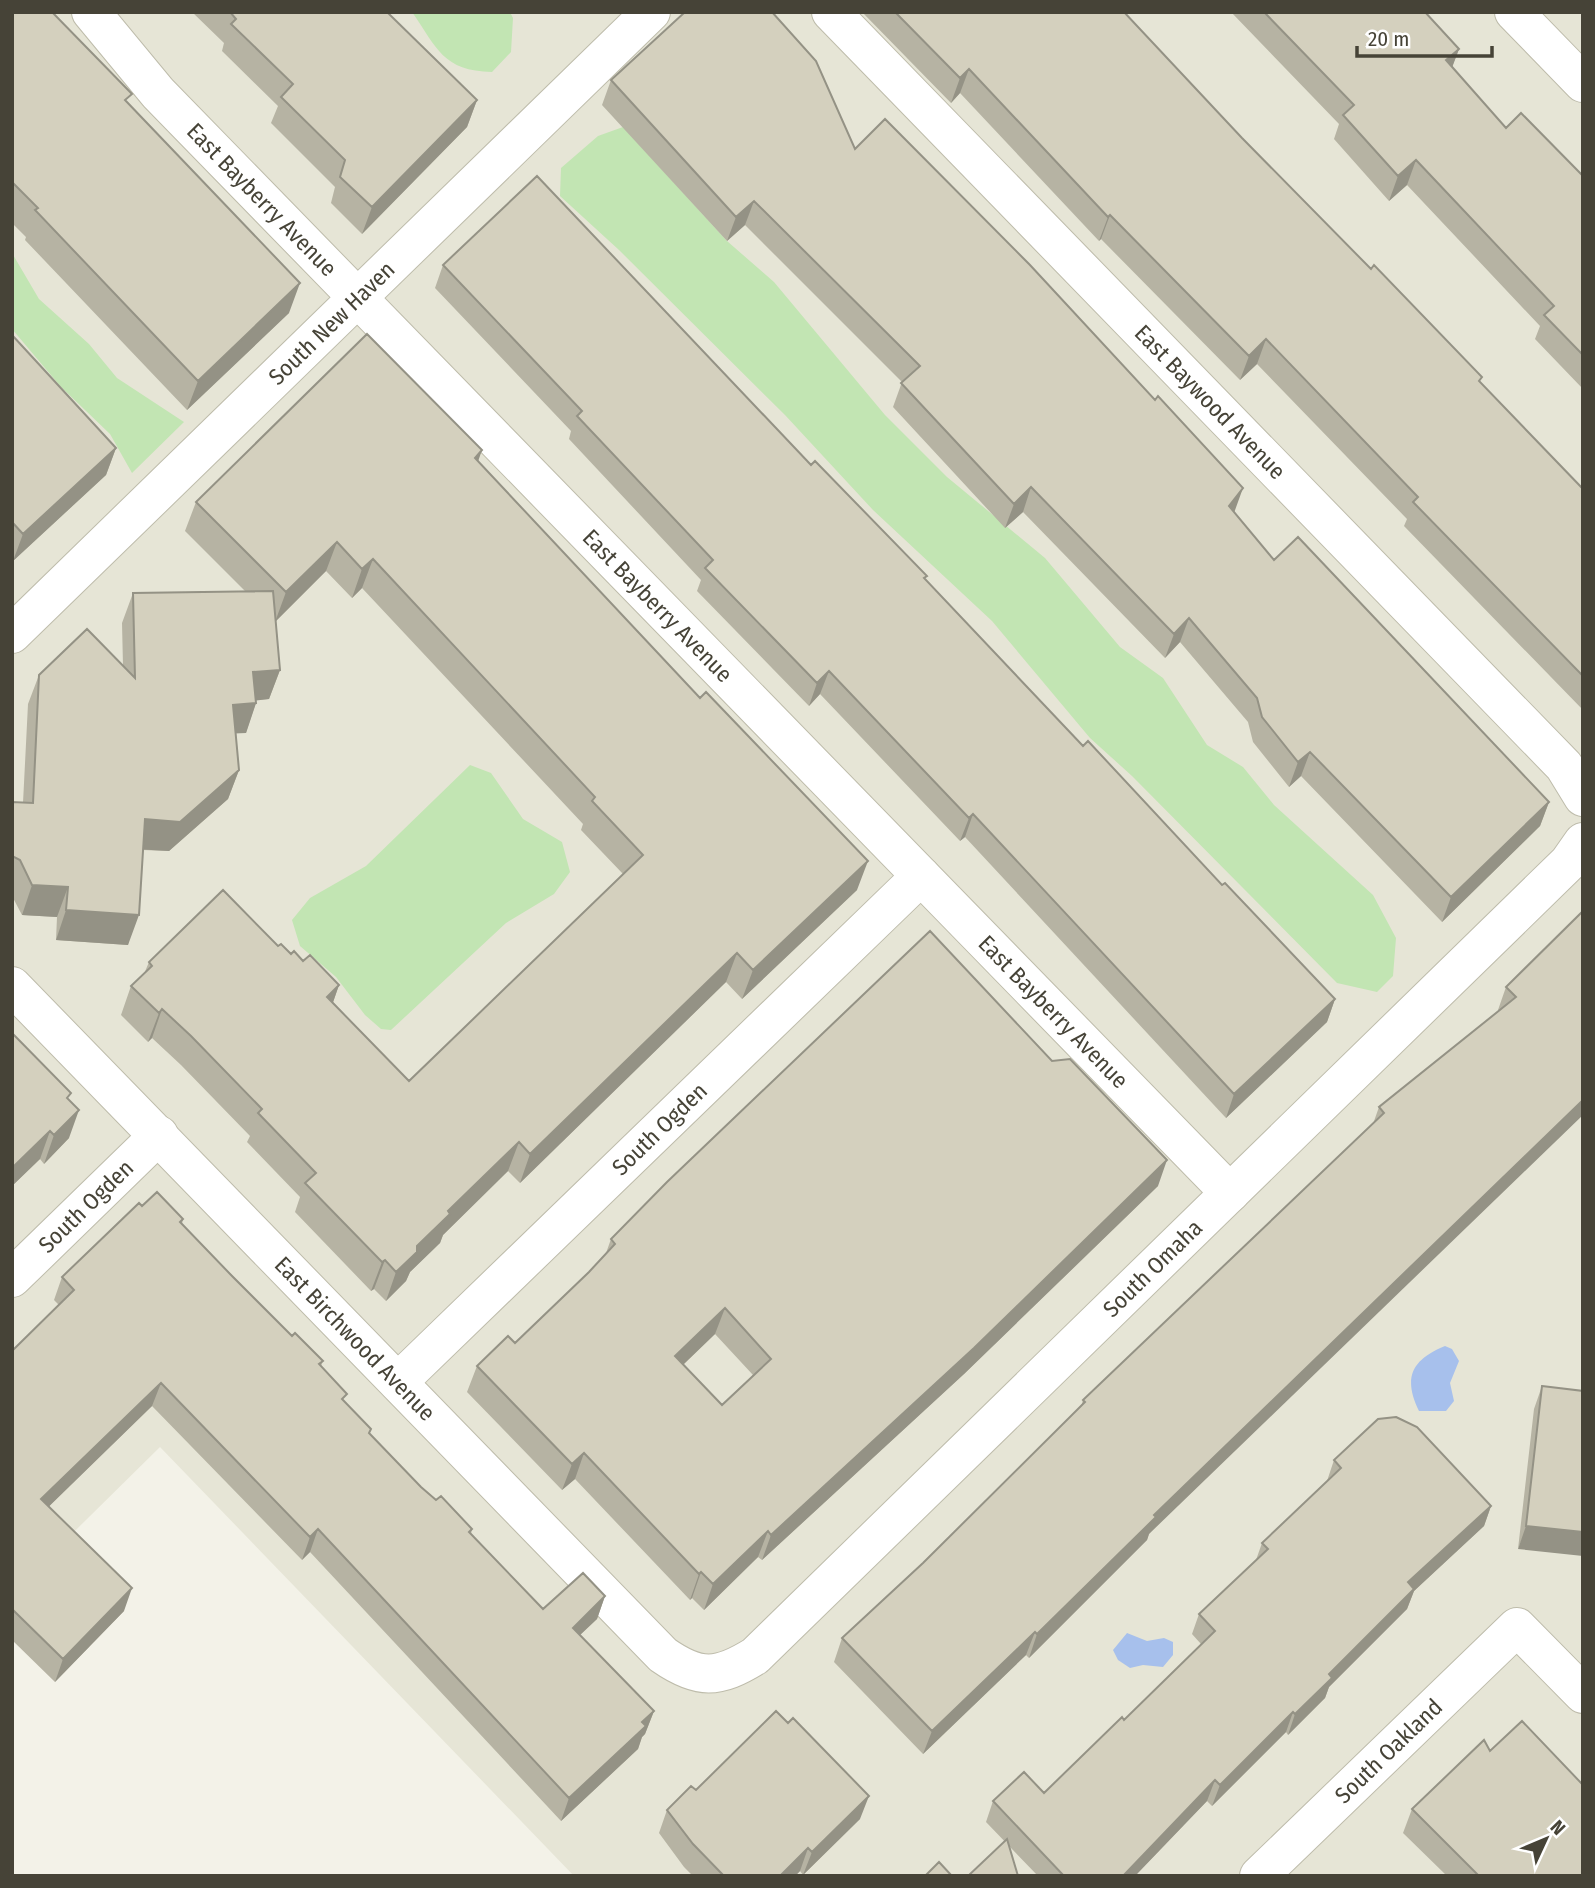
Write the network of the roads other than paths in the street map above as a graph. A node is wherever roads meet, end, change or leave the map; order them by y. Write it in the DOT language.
graph roads {
  1 [pos="91,12"];
  2 [pos="651,12"];
  3 [pos="831,12"];
  4 [pos="1514,12"];
  5 [pos="1583,83"];
  6 [pos="357,297"];
  7 [pos="12,634"];
  8 [pos="1583,797"];
  9 [pos="1583,842"];
  10 [pos="921,876"];
  11 [pos="12,986"];
  12 [pos="159,1135"];
  13 [pos="1230,1193"];
  14 [pos="12,1278"];
  15 [pos="398,1382"];
  16 [pos="709,1675"];
  17 [pos="1583,1694"];
  18 [pos="1259,1876"];
  1 -- 6 [label="street, East Bayberry Avenue"];
  2 -- 6 [label="street, South New Haven"];
  3 -- 8 [label="street, East Baywood Avenue"];
  4 -- 5 [label="street"];
  6 -- 7 [label="street, South New Haven"];
  6 -- 10 [label="street, East Bayberry Avenue"];
  9 -- 13 [label="street, South Omaha"];
  10 -- 13 [label="street, East Bayberry Avenue"];
  10 -- 15 [label="street, South Ogden"];
  11 -- 12 [label="street, East Birchwood Avenue"];
  12 -- 14 [label="street, South Ogden"];
  12 -- 15 [label="street, East Birchwood Avenue"];
  13 -- 16 [label="street, South Omaha"];
  15 -- 16 [label="street, East Birchwood Avenue"];
  17 -- 18 [label="street, South Oakland"];
}
